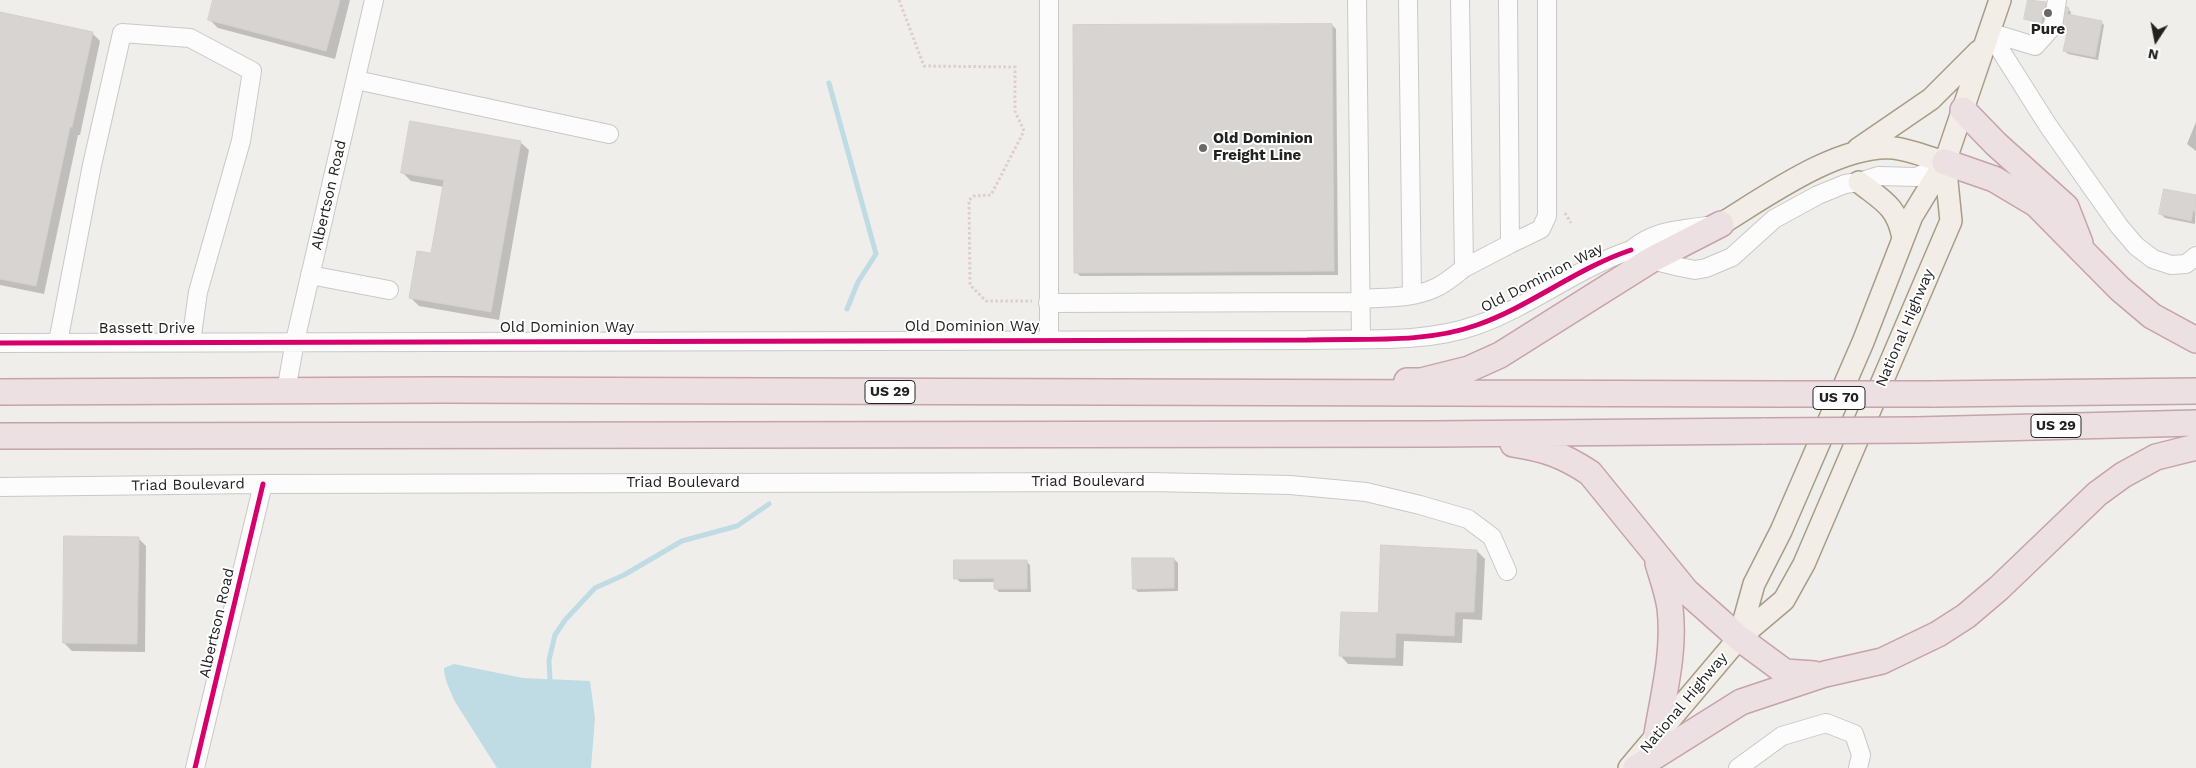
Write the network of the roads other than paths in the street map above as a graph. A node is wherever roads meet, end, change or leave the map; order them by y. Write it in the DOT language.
graph roads {
  1 [pos="374,0"];
  2 [pos="1049,0"];
  3 [pos="1357,0"];
  4 [pos="1408,0"];
  5 [pos="1460,0"];
  6 [pos="1508,0"];
  7 [pos="1547,0"];
  8 [pos="2000,0"];
  9 [pos="2057,0"];
  10 [pos="1987,39"];
  11 [pos="356,80"];
  12 [pos="1963,110"];
  13 [pos="609,134"];
  14 [pos="1848,156"];
  15 [pos="1945,162"];
  16 [pos="1859,182"];
  17 [pos="1721,224"];
  18 [pos="1903,238"];
  19 [pos="1510,244"];
  20 [pos="2083,250"];
  21 [pos="1641,255"];
  22 [pos="2196,256"];
  23 [pos="1464,268"];
  24 [pos="310,275"];
  25 [pos="389,290"];
  26 [pos="1412,295"];
  27 [pos="1361,299"];
  28 [pos="1048,302"];
  29 [pos="1361,338"];
  30 [pos="1049,339"];
  31 [pos="2196,340"];
  32 [pos="295,341"];
  33 [pos="0,342"];
  34 [pos="58,342"];
  35 [pos="191,342"];
  36 [pos="286,391"];
  37 [pos="2196,391"];
  38 [pos="0,392"];
  39 [pos="1223,393"];
  40 [pos="2196,423"];
  41 [pos="1434,434"];
  42 [pos="0,436"];
  43 [pos="2196,447"];
  44 [pos="263,484"];
  45 [pos="0,486"];
  46 [pos="1656,553"];
  47 [pos="1508,571"];
  48 [pos="1739,638"];
  49 [pos="1825,674"];
  50 [pos="1657,734"];
  51 [pos="196,768"];
  52 [pos="1628,768"];
  53 [pos="1636,768"];
  54 [pos="1738,768"];
  55 [pos="1858,768"];
  1 -- 11 [label="street, Albertson Road"];
  2 -- 28 [label="street"];
  3 -- 27 [label="street"];
  4 -- 26 [label="street"];
  5 -- 23 [label="street"];
  6 -- 19 [label="street"];
  7 -- 19 [label="street"];
  8 -- 10 [label="main road, National Highway"];
  9 -- 10 [label="street"];
  10 -- 12 [label="main road, National Highway"];
  10 -- 14 [label="main road"];
  10 -- 22 [label="street"];
  11 -- 13 [label="street"];
  11 -- 24 [label="street, Albertson Road"];
  12 -- 15 [label="main road, National Highway"];
  12 -- 20 [label="highway"];
  14 -- 15 [label="main road"];
  14 -- 17 [label="main road"];
  15 -- 16 [label="street"];
  15 -- 18 [label="main road, National Highway / US 70"];
  15 -- 20 [label="highway"];
  15 -- 48 [label="main road, National Highway"];
  16 -- 18 [label="main road"];
  16 -- 21 [label="street"];
  17 -- 21 [label="highway"];
  18 -- 48 [label="main road, National Highway / US 70"];
  19 -- 23 [label="street"];
  20 -- 31 [label="highway"];
  21 -- 29 [label="street, Old Dominion Way"];
  21 -- 39 [label="highway"];
  23 -- 26 [label="street"];
  24 -- 25 [label="street"];
  24 -- 32 [label="street, Albertson Road"];
  26 -- 27 [label="street"];
  27 -- 28 [label="street"];
  27 -- 29 [label="street"];
  28 -- 30 [label="street"];
  29 -- 30 [label="street, Old Dominion Way"];
  30 -- 32 [label="street, Old Dominion Way"];
  32 -- 35 [label="street, Bassett Drive"];
  32 -- 36 [label="street, Albertson Road"];
  33 -- 34 [label="street, Bassett Drive"];
  34 -- 35 [label="street, Bassett Drive"];
  34 -- 35 [label="street"];
  36 -- 38 [label="highway, US 29"];
  36 -- 39 [label="highway, US 29"];
  37 -- 39 [label="highway, US 29, bridge"];
  40 -- 41 [label="highway, US 29, bridge"];
  41 -- 42 [label="highway, US 29"];
  41 -- 46 [label="highway"];
  43 -- 49 [label="highway"];
  44 -- 45 [label="street, Triad Boulevard"];
  44 -- 47 [label="street, Triad Boulevard"];
  44 -- 51 [label="street, Albertson Road"];
  46 -- 48 [label="highway"];
  46 -- 50 [label="highway"];
  48 -- 49 [label="highway"];
  48 -- 50 [label="main road, National Highway / US 70"];
  49 -- 53 [label="highway"];
  50 -- 52 [label="main road, National Highway / US 70"];
  54 -- 55 [label="street"];
}
